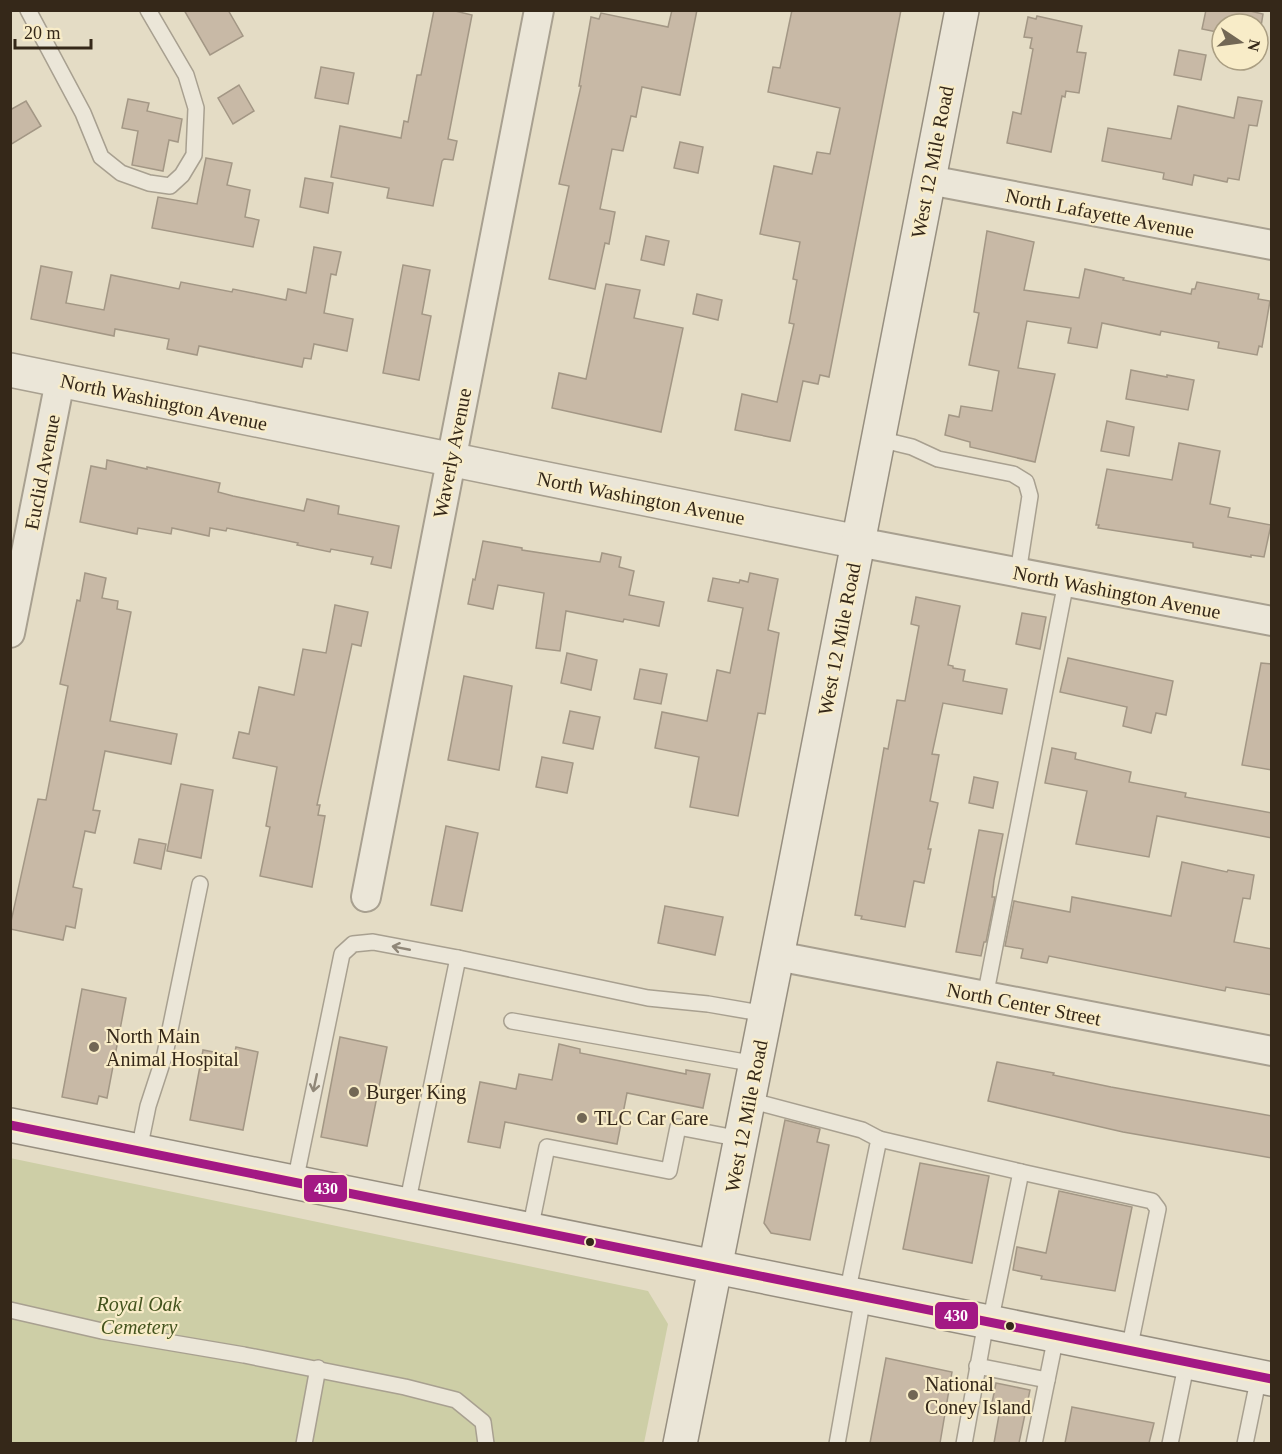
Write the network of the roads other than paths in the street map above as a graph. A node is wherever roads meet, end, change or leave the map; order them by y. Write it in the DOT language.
graph roads {
  1 [pos="28,10"];
  2 [pos="148,10"];
  3 [pos="539,10"];
  4 [pos="962,10"];
  5 [pos="929,180"];
  6 [pos="1272,245"];
  7 [pos="10,370"];
  8 [pos="60,381"];
  9 [pos="879,439"];
  10 [pos="450,460"];
  11 [pos="858,542"];
  12 [pos="1018,573"];
  13 [pos="1066,582"];
  14 [pos="1272,621"];
  15 [pos="10,633"];
  16 [pos="200,884"];
  17 [pos="366,897"];
  18 [pos="777,956"];
  19 [pos="458,958"];
  20 [pos="985,997"];
  21 [pos="766,1014"];
  22 [pos="512,1021"];
  23 [pos="1272,1051"];
  24 [pos="756,1064"];
  25 [pos="749,1100"];
  26 [pos="10,1125"];
  27 [pos="741,1139"];
  28 [pos="879,1139"];
  29 [pos="139,1150"];
  30 [pos="1021,1172"];
  31 [pos="295,1182"];
  32 [pos="407,1205"];
  33 [pos="530,1230"];
  34 [pos="716,1268"];
  35 [pos="855,1295"];
  36 [pos="10,1310"];
  37 [pos="988,1322"];
  38 [pos="1056,1336"];
  39 [pos="1129,1350"];
  40 [pos="1187,1361"];
  41 [pos="977,1366"];
  42 [pos="318,1368"];
  43 [pos="1265,1377"];
  44 [pos="1047,1380"];
  45 [pos="304,1443"];
  46 [pos="486,1443"];
  47 [pos="680,1443"];
  48 [pos="837,1443"];
  49 [pos="964,1443"];
  50 [pos="1034,1443"];
  51 [pos="1170,1443"];
  52 [pos="1245,1443"];
  1 -- 2 [label="lane"];
  3 -- 10 [label="street, Waverly Avenue"];
  4 -- 5 [label="main road, West 12 Mile Road"];
  5 -- 6 [label="street, North Lafayette Avenue"];
  5 -- 9 [label="main road, West 12 Mile Road"];
  7 -- 8 [label="main road, North Washington Avenue"];
  8 -- 10 [label="main road, North Washington Avenue"];
  8 -- 15 [label="street, Euclid Avenue"];
  9 -- 11 [label="main road, West 12 Mile Road"];
  9 -- 12 [label="lane"];
  10 -- 11 [label="main road, North Washington Avenue"];
  10 -- 17 [label="street, Waverly Avenue"];
  11 -- 12 [label="street, North Washington Avenue"];
  11 -- 18 [label="main road, West 12 Mile Road"];
  12 -- 13 [label="street, North Washington Avenue"];
  13 -- 14 [label="street, North Washington Avenue"];
  13 -- 20 [label="lane"];
  16 -- 29 [label="lane"];
  18 -- 20 [label="street, North Center Street"];
  18 -- 21 [label="main road, West 12 Mile Road"];
  19 -- 21 [label="lane"];
  19 -- 31 [label="lane, one-way"];
  19 -- 32 [label="lane"];
  20 -- 23 [label="street, North Center Street"];
  21 -- 24 [label="main road, West 12 Mile Road"];
  22 -- 24 [label="lane"];
  24 -- 25 [label="main road, West 12 Mile Road"];
  25 -- 27 [label="main road, West 12 Mile Road"];
  25 -- 28 [label="lane"];
  26 -- 29 [label="main road"];
  27 -- 33 [label="lane"];
  27 -- 34 [label="main road, West 12 Mile Road"];
  28 -- 30 [label="lane"];
  28 -- 35 [label="lane"];
  29 -- 31 [label="main road"];
  30 -- 37 [label="lane"];
  30 -- 39 [label="lane"];
  31 -- 32 [label="main road"];
  32 -- 33 [label="main road"];
  33 -- 34 [label="main road"];
  34 -- 35 [label="main road"];
  34 -- 47 [label="main road, West 12 Mile Road"];
  35 -- 37 [label="main road"];
  35 -- 48 [label="lane"];
  36 -- 42 [label="lane"];
  37 -- 38 [label="main road"];
  37 -- 41 [label="lane"];
  38 -- 39 [label="main road"];
  38 -- 44 [label="lane"];
  39 -- 40 [label="main road"];
  40 -- 43 [label="main road"];
  40 -- 51 [label="lane"];
  41 -- 44 [label="lane"];
  41 -- 49 [label="lane"];
  42 -- 45 [label="lane"];
  42 -- 46 [label="lane"];
  43 -- 52 [label="lane"];
  44 -- 50 [label="lane"];
}
